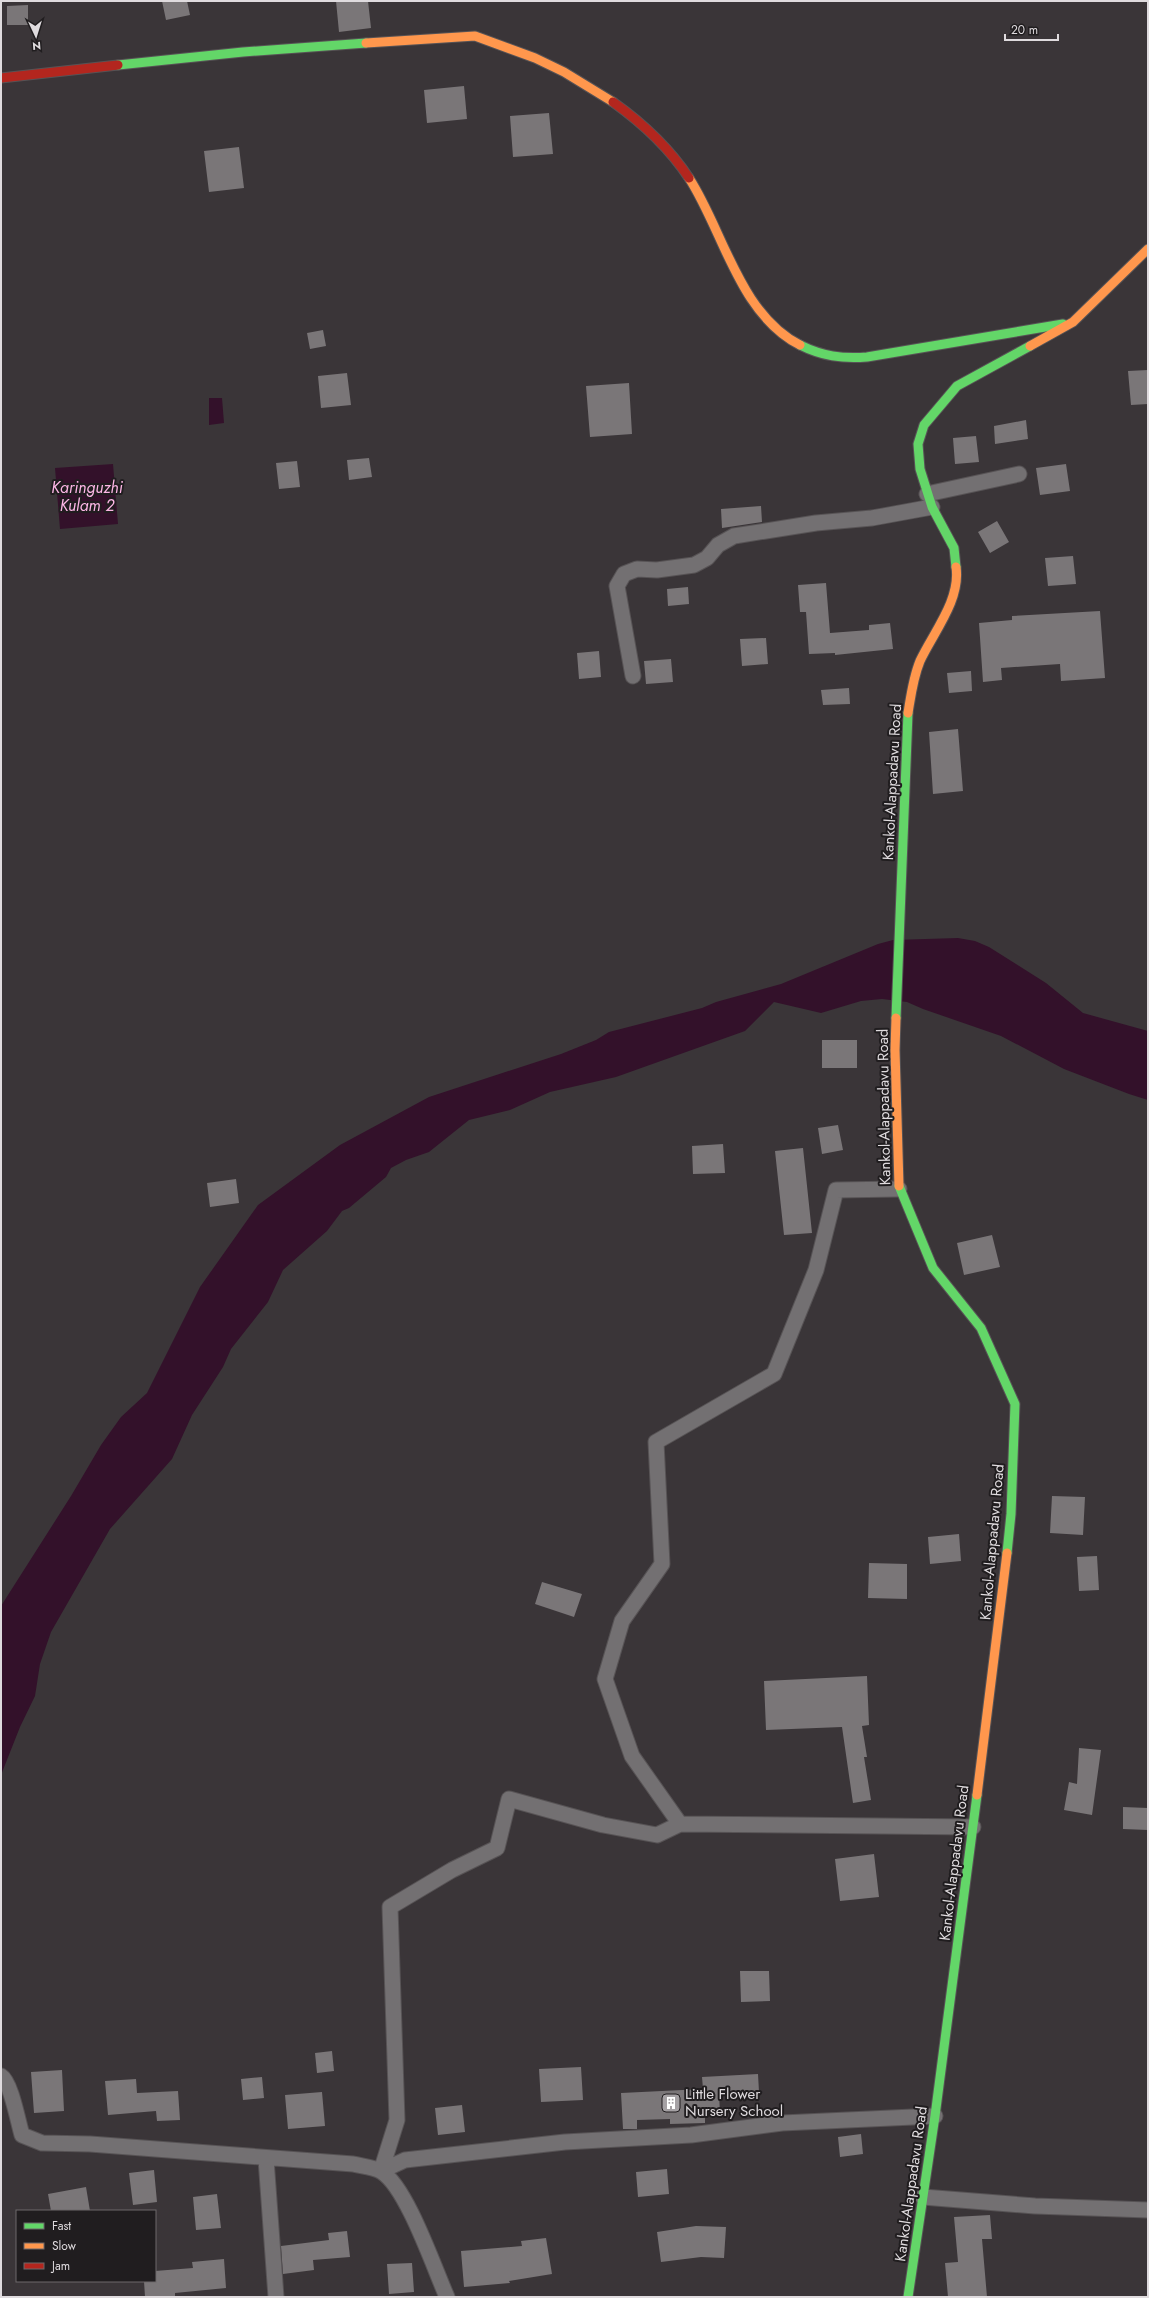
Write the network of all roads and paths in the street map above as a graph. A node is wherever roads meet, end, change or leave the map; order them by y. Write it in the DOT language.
graph roads {
  1 [pos="1,78"];
  2 [pos="1148,249"];
  3 [pos="1073,322"];
  4 [pos="1019,474"];
  5 [pos="929,501"];
  6 [pos="633,676"];
  7 [pos="899,1189"];
  8 [pos="680,1824"];
  9 [pos="973,1827"];
  10 [pos="1,2076"];
  11 [pos="935,2116"];
  12 [pos="266,2159"];
  13 [pos="382,2171"];
  14 [pos="923,2197"];
  15 [pos="1148,2210"];
  16 [pos="276,2297"];
  17 [pos="447,2297"];
  18 [pos="908,2297"];
  1 -- 3 [label="main road"];
  2 -- 3 [label="main road, Kankol-Alappadavu Road"];
  3 -- 5 [label="main road, Kankol-Alappadavu Road"];
  4 -- 5 [label="street"];
  5 -- 6 [label="street"];
  5 -- 7 [label="main road, Kankol-Alappadavu Road"];
  7 -- 8 [label="street"];
  7 -- 9 [label="main road, Kankol-Alappadavu Road"];
  8 -- 9 [label="street"];
  8 -- 13 [label="street"];
  9 -- 11 [label="main road, Kankol-Alappadavu Road"];
  10 -- 12 [label="street"];
  11 -- 13 [label="street"];
  11 -- 14 [label="main road, Kankol-Alappadavu Road"];
  12 -- 13 [label="street"];
  12 -- 16 [label="street"];
  13 -- 17 [label="street"];
  14 -- 15 [label="street"];
  14 -- 18 [label="main road, Kankol-Alappadavu Road"];
}
